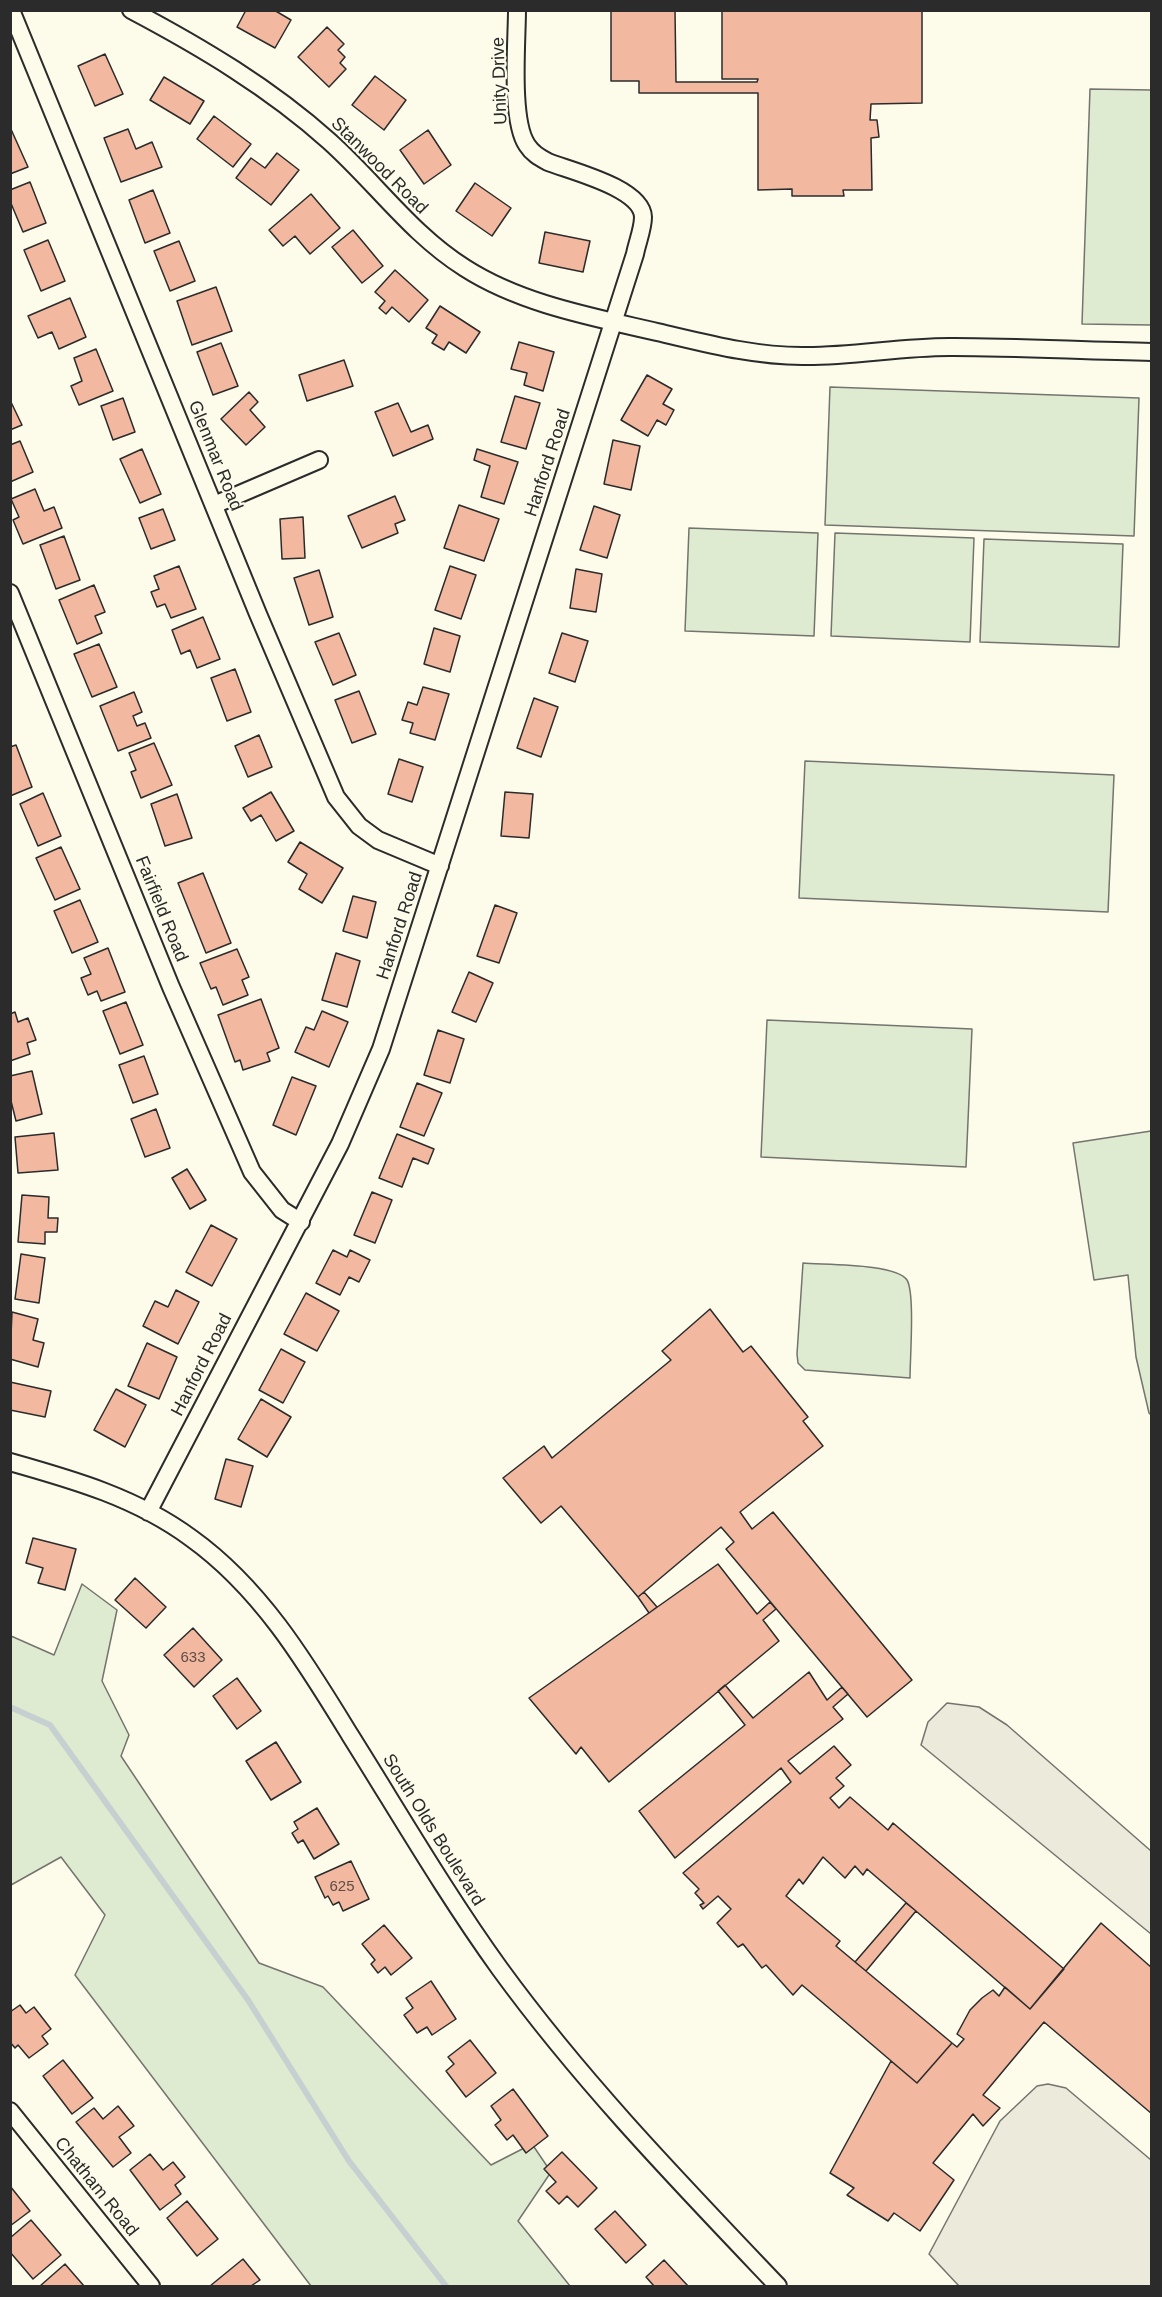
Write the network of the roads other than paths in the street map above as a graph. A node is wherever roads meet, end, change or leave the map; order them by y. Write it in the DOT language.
graph roads {
  1 [pos="131,10"];
  2 [pos="11,11"];
  3 [pos="517,12"];
  4 [pos="613,322"];
  5 [pos="1152,352"];
  6 [pos="320,460"];
  7 [pos="214,505"];
  8 [pos="10,593"];
  9 [pos="440,866"];
  10 [pos="301,1221"];
  11 [pos="10,1462"];
  12 [pos="148,1512"];
  13 [pos="10,2112"];
  14 [pos="151,2286"];
  15 [pos="778,2286"];
  1 -- 4 [label="street, Stanwood Road"];
  2 -- 7 [label="street, Glenmar Road"];
  3 -- 4 [label="street, Unity Drive"];
  4 -- 5 [label="street, Stanwood Road"];
  4 -- 9 [label="street, Hanford Road"];
  6 -- 7 [label="street"];
  7 -- 9 [label="street, Glenmar Road"];
  8 -- 10 [label="street, Fairfield Road"];
  9 -- 10 [label="street, Hanford Road"];
  10 -- 12 [label="street, Hanford Road"];
  11 -- 12 [label="street, South Olds Boulevard"];
  12 -- 15 [label="street, South Olds Boulevard"];
  13 -- 14 [label="street, Chatham Road"];
}
